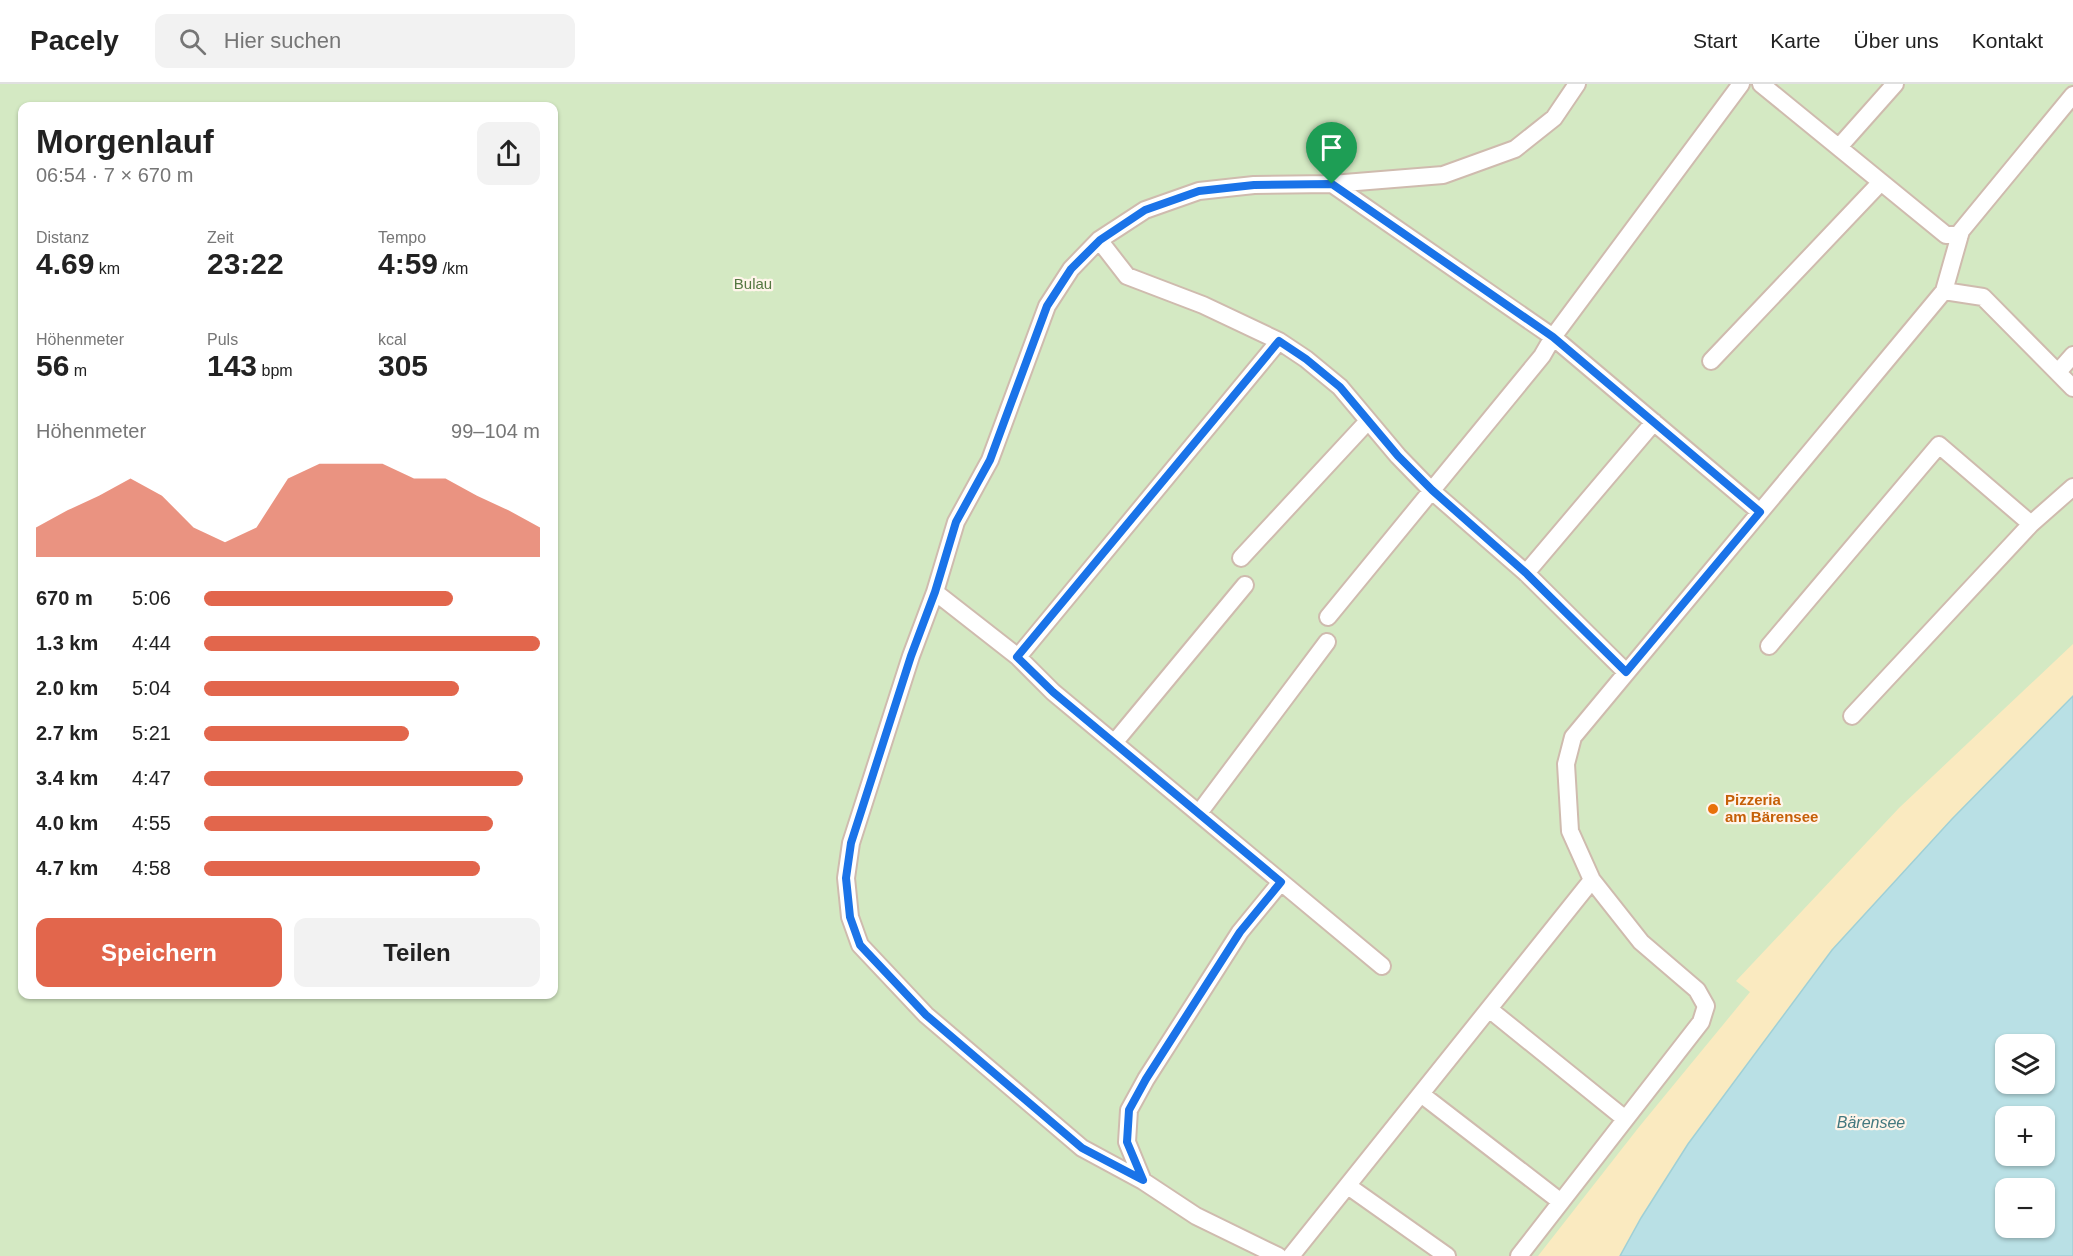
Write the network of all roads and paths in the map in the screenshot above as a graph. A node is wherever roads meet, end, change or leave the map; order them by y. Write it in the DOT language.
graph roads {
  1 [pos="1577,84"];
  2 [pos="1741,84"];
  3 [pos="1761,84"];
  4 [pos="1895,84"];
  5 [pos="2073,95"];
  6 [pos="1839,147"];
  7 [pos="1881,182"];
  8 [pos="1332,184"];
  9 [pos="1960,235"];
  10 [pos="1100,240"];
  11 [pos="1944,291"];
  12 [pos="1553,337"];
  13 [pos="1279,341"];
  14 [pos="2073,355"];
  15 [pos="1711,361"];
  16 [pos="2058,372"];
  17 [pos="2073,388"];
  18 [pos="1368,421"];
  19 [pos="1654,422"];
  20 [pos="2073,488"];
  21 [pos="1432,490"];
  22 [pos="1760,512"];
  23 [pos="2031,524"];
  24 [pos="1241,558"];
  25 [pos="1526,573"];
  26 [pos="1245,585"];
  27 [pos="935,592"];
  28 [pos="1328,617"];
  29 [pos="1327,642"];
  30 [pos="1769,646"];
  31 [pos="1017,657"];
  32 [pos="1626,672"];
  33 [pos="1852,716"];
  34 [pos="1114,742"];
  35 [pos="1199,813"];
  36 [pos="1592,880"];
  37 [pos="1281,882"];
  38 [pos="1382,966"];
  39 [pos="1489,1009"];
  40 [pos="1421,1094"];
  41 [pos="1624,1119"];
  42 [pos="1143,1180"];
  43 [pos="1348,1186"];
  44 [pos="1561,1202"];
  45 [pos="1278,1256"];
  46 [pos="1291,1256"];
  47 [pos="1447,1256"];
  48 [pos="1519,1256"];
  1 -- 8 [label="lane"];
  2 -- 12 [label="lane"];
  3 -- 6 [label="lane"];
  4 -- 6 [label="lane"];
  5 -- 9 [label="lane"];
  6 -- 7 [label="lane"];
  7 -- 9 [label="lane"];
  7 -- 15 [label="lane"];
  8 -- 10 [label="lane"];
  8 -- 12 [label="lane"];
  9 -- 11 [label="lane"];
  10 -- 13 [label="lane"];
  10 -- 27 [label="lane"];
  11 -- 16 [label="lane"];
  11 -- 22 [label="lane"];
  12 -- 19 [label="lane"];
  12 -- 21 [label="lane"];
  13 -- 18 [label="lane"];
  13 -- 31 [label="lane"];
  14 -- 16 [label="lane"];
  16 -- 17 [label="lane"];
  18 -- 21 [label="lane"];
  18 -- 24 [label="lane"];
  19 -- 22 [label="lane"];
  19 -- 25 [label="lane"];
  20 -- 23 [label="lane"];
  21 -- 25 [label="lane"];
  21 -- 28 [label="lane"];
  22 -- 32 [label="lane"];
  23 -- 30 [label="lane"];
  23 -- 33 [label="lane"];
  25 -- 32 [label="lane"];
  26 -- 34 [label="lane"];
  27 -- 31 [label="lane"];
  27 -- 42 [label="lane"];
  29 -- 35 [label="lane"];
  31 -- 34 [label="lane"];
  32 -- 36 [label="lane"];
  34 -- 35 [label="lane"];
  35 -- 37 [label="lane"];
  36 -- 39 [label="lane"];
  36 -- 41 [label="lane"];
  37 -- 38 [label="lane"];
  37 -- 42 [label="lane"];
  39 -- 40 [label="lane"];
  39 -- 41 [label="lane"];
  40 -- 43 [label="lane"];
  40 -- 44 [label="lane"];
  41 -- 44 [label="lane"];
  42 -- 45 [label="lane"];
  43 -- 46 [label="lane"];
  43 -- 47 [label="lane"];
  44 -- 48 [label="lane"];
}
